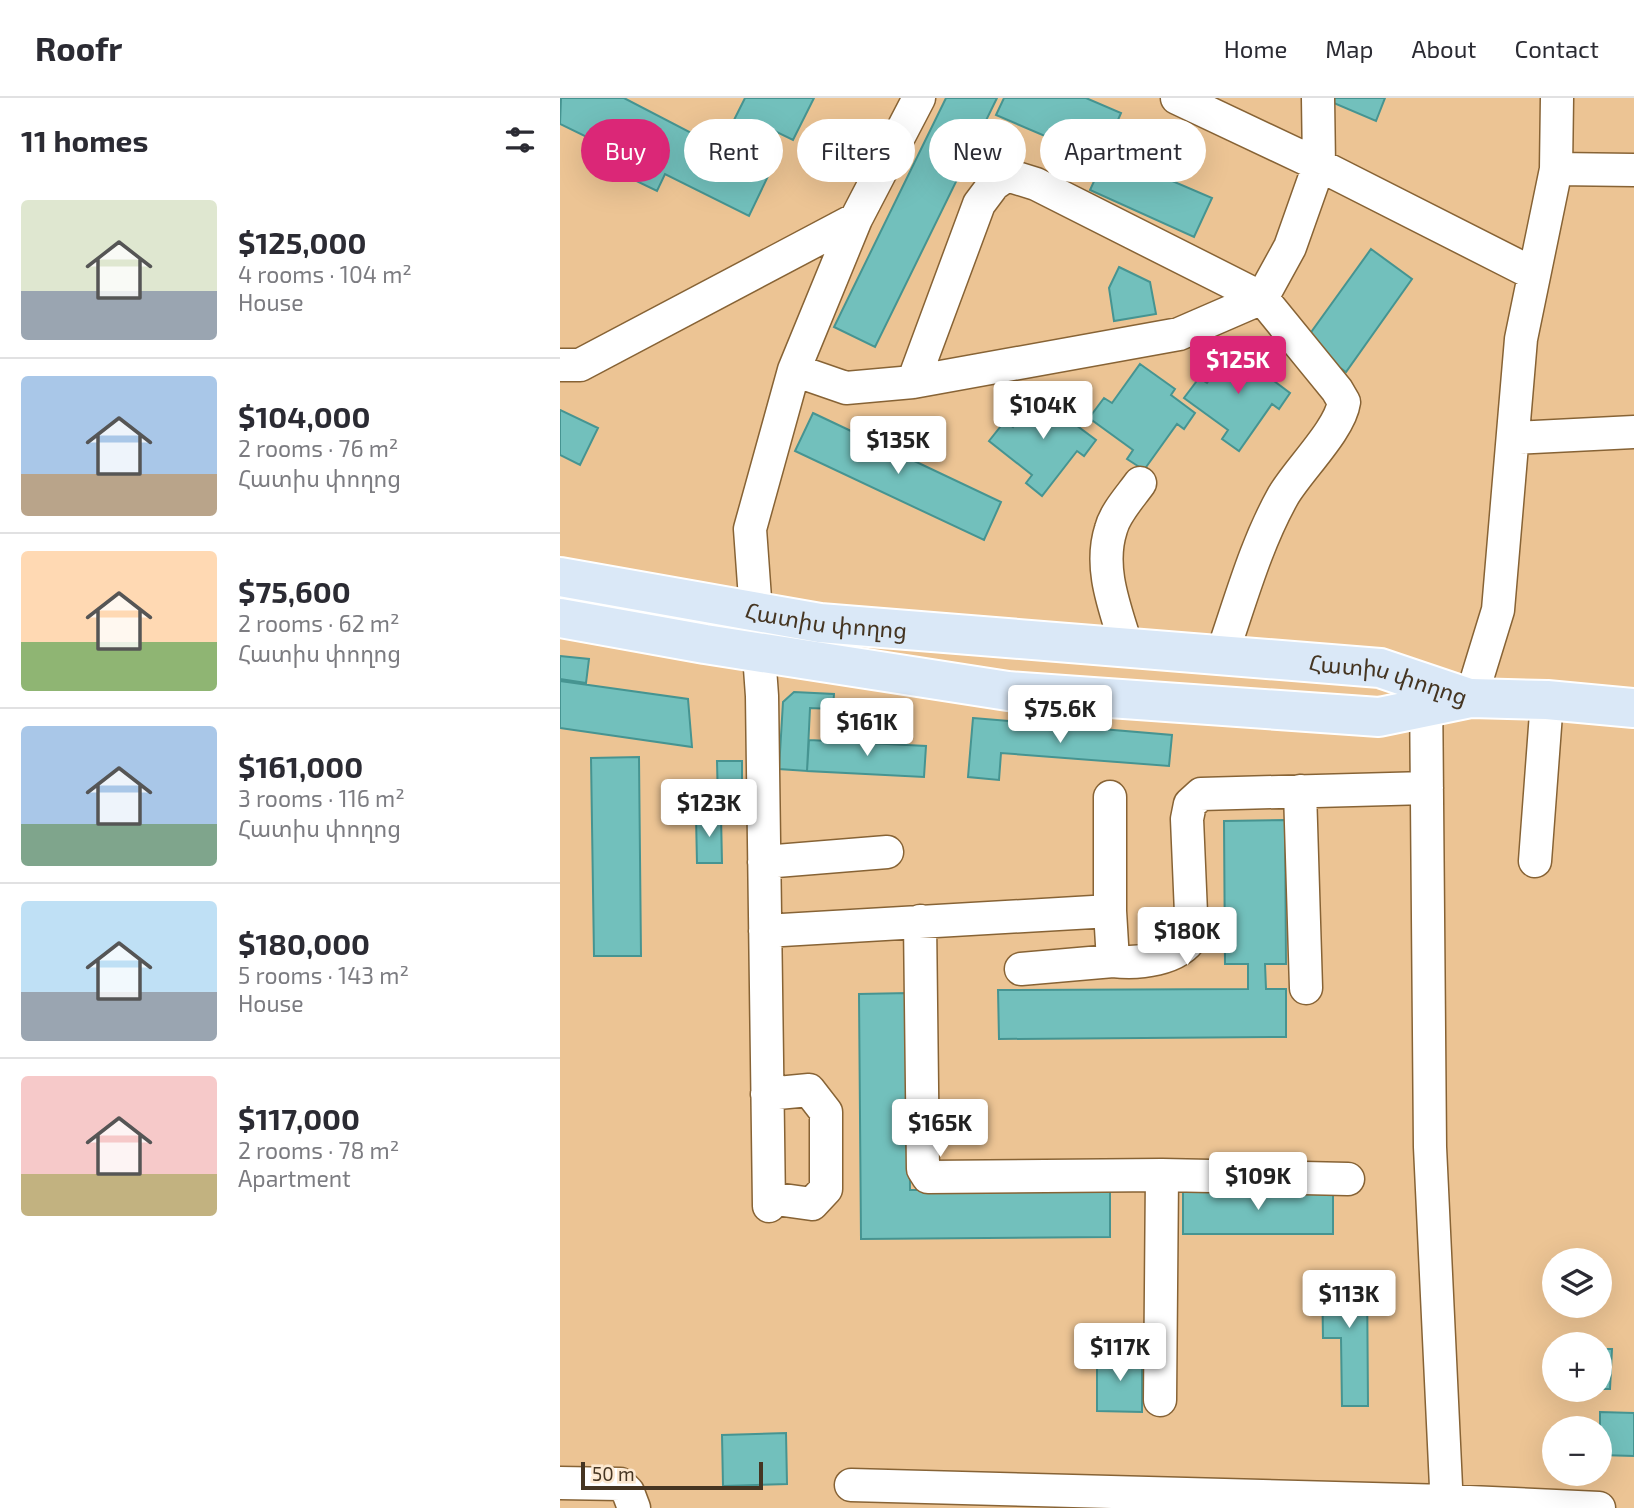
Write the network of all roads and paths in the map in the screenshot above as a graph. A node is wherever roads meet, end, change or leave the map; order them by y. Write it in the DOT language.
graph roads {
  1 [pos="919,98"];
  2 [pos="1177,98"];
  3 [pos="1318,98"];
  4 [pos="1557,98"];
  5 [pos="1319,165"];
  6 [pos="1556,169"];
  7 [pos="1634,170"];
  8 [pos="856,219"];
  9 [pos="1534,274"];
  10 [pos="1262,298"];
  11 [pos="560,365"];
  12 [pos="794,370"];
  13 [pos="913,382"];
  14 [pos="1634,432"];
  15 [pos="1514,438"];
  16 [pos="1139,483"];
  17 [pos="560,577"];
  18 [pos="756,612"];
  19 [pos="560,618"];
  20 [pos="1127,648"];
  21 [pos="758,653"];
  22 [pos="1221,657"];
  23 [pos="1427,695"];
  24 [pos="1471,698"];
  25 [pos="1547,699"];
  26 [pos="1634,708"];
  27 [pos="1427,788"];
  28 [pos="1300,791"];
  29 [pos="1110,797"];
  30 [pos="887,852"];
  31 [pos="1535,861"];
  32 [pos="764,862"];
  33 [pos="1110,911"];
  34 [pos="920,921"];
  35 [pos="765,931"];
  36 [pos="1113,961"];
  37 [pos="1021,969"];
  38 [pos="1306,988"];
  39 [pos="767,1094"];
  40 [pos="1163,1175"];
  41 [pos="1348,1179"];
  42 [pos="1160,1400"];
  43 [pos="560,1483"];
  44 [pos="863,1493"];
  45 [pos="1447,1505"];
  46 [pos="634,1508"];
  47 [pos="1599,1508"];
  1 -- 8 [label="street"];
  2 -- 5 [label="street"];
  3 -- 5 [label="street"];
  4 -- 6 [label="street"];
  5 -- 9 [label="street"];
  5 -- 10 [label="street"];
  6 -- 7 [label="street"];
  6 -- 9 [label="street"];
  8 -- 11 [label="street"];
  8 -- 12 [label="street"];
  9 -- 15 [label="street"];
  10 -- 13 [label="street"];
  10 -- 13 [label="street"];
  10 -- 22 [label="street"];
  12 -- 13 [label="street"];
  12 -- 18 [label="street"];
  14 -- 15 [label="street"];
  15 -- 24 [label="street"];
  16 -- 20 [label="street"];
  17 -- 18 [label="main road, Հատիս փողոց"];
  18 -- 20 [label="main road, Հատիս փողոց"];
  18 -- 21 [label="street"];
  19 -- 21 [label="main road, Հատիս փողոց"];
  20 -- 22 [label="main road, Հատիս փողոց"];
  21 -- 23 [label="main road, Հատիս փողոց"];
  21 -- 32 [label="street"];
  22 -- 23 [label="main road, Հատիս փողոց"];
  23 -- 24 [label="main road, Հատիս փողոց"];
  23 -- 27 [label="street"];
  24 -- 25 [label="main road, Հատիս փողոց"];
  25 -- 26 [label="main road, Հատիս փողոց"];
  25 -- 31 [label="street"];
  27 -- 28 [label="street"];
  27 -- 45 [label="street"];
  28 -- 36 [label="street"];
  28 -- 38 [label="street"];
  29 -- 33 [label="street"];
  30 -- 32 [label="street"];
  32 -- 35 [label="street"];
  33 -- 34 [label="street"];
  33 -- 36 [label="street"];
  34 -- 35 [label="street"];
  34 -- 40 [label="street"];
  35 -- 39 [label="street"];
  36 -- 37 [label="street"];
  39 -- 39 [label="street"];
  40 -- 41 [label="street"];
  40 -- 42 [label="street"];
  43 -- 46 [label="street"];
  44 -- 45 [label="street"];
  45 -- 47 [label="street"];
}
